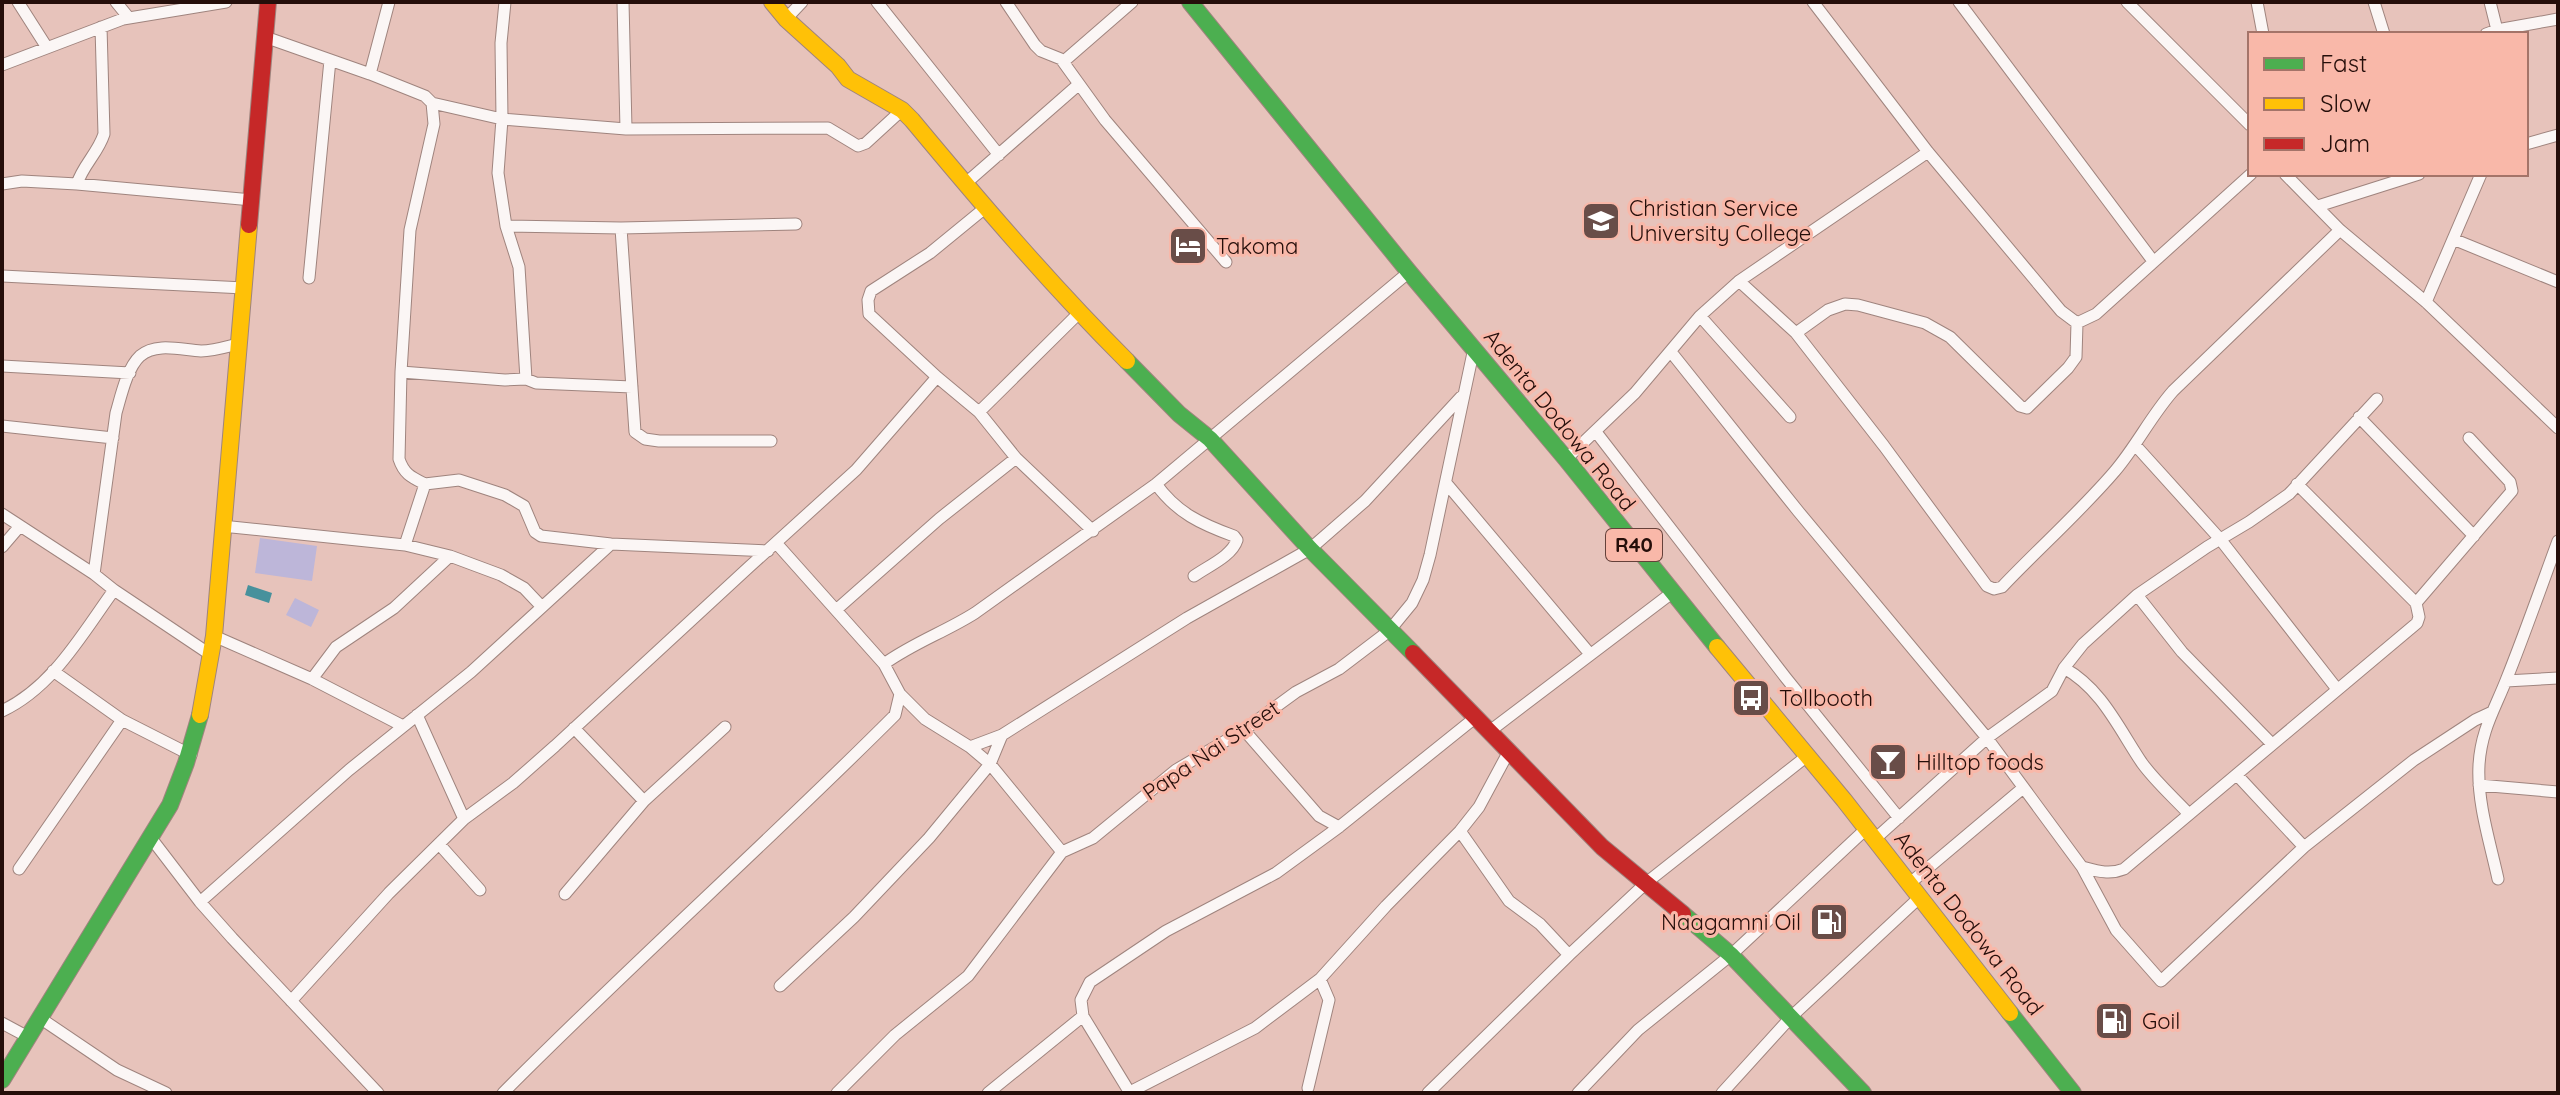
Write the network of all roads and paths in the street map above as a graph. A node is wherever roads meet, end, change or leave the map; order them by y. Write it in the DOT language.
graph roads {
  1 [pos="18,2"];
  2 [pos="116,2"];
  3 [pos="226,2"];
  4 [pos="268,2"];
  5 [pos="389,2"];
  6 [pos="505,2"];
  7 [pos="623,2"];
  8 [pos="772,2"];
  9 [pos="802,2"];
  10 [pos="877,2"];
  11 [pos="1006,2"];
  12 [pos="1132,2"];
  13 [pos="1190,2"];
  14 [pos="1813,2"];
  15 [pos="1959,2"];
  16 [pos="2257,2"];
  17 [pos="2374,2"];
  18 [pos="2490,2"];
  19 [pos="2131,4"];
  20 [pos="129,18"];
  21 [pos="786,19"];
  22 [pos="2558,19"];
  23 [pos="101,27"];
  24 [pos="2263,32"];
  25 [pos="2383,32"];
  26 [pos="2491,32"];
  27 [pos="265,37"];
  28 [pos="46,46"];
  29 [pos="330,60"];
  30 [pos="1063,62"];
  31 [pos="2,65"];
  32 [pos="370,74"];
  33 [pos="1078,85"];
  34 [pos="432,103"];
  35 [pos="902,110"];
  36 [pos="502,119"];
  37 [pos="2248,119"];
  38 [pos="626,129"];
  39 [pos="2558,135"];
  40 [pos="2528,143"];
  41 [pos="1928,152"];
  42 [pos="999,155"];
  43 [pos="2249,176"];
  44 [pos="2287,176"];
  45 [pos="2413,176"];
  46 [pos="2480,176"];
  47 [pos="966,183"];
  48 [pos="2,184"];
  49 [pos="77,184"];
  50 [pos="252,200"];
  51 [pos="2318,206"];
  52 [pos="985,208"];
  53 [pos="796,224"];
  54 [pos="506,226"];
  55 [pos="621,228"];
  56 [pos="2340,230"];
  57 [pos="2453,239"];
  58 [pos="2153,261"];
  59 [pos="1226,262"];
  60 [pos="1409,272"];
  61 [pos="2,276"];
  62 [pos="309,278"];
  63 [pos="1739,281"];
  64 [pos="2558,282"];
  65 [pos="244,288"];
  66 [pos="2426,302"];
  67 [pos="1079,313"];
  68 [pos="1700,316"];
  69 [pos="2077,323"];
  70 [pos="1796,333"];
  71 [pos="238,344"];
  72 [pos="1474,348"];
  73 [pos="1671,352"];
  74 [pos="2,366"];
  75 [pos="401,372"];
  76 [pos="130,373"];
  77 [pos="937,377"];
  78 [pos="526,379"];
  79 [pos="632,387"];
  80 [pos="1465,393"];
  81 [pos="2377,399"];
  82 [pos="979,412"];
  83 [pos="1790,417"];
  84 [pos="2359,417"];
  85 [pos="2,426"];
  86 [pos="2558,428"];
  87 [pos="1596,432"];
  88 [pos="113,438"];
  89 [pos="2469,438"];
  90 [pos="1210,439"];
  91 [pos="771,441"];
  92 [pos="2136,446"];
  93 [pos="1016,458"];
  94 [pos="1566,459"];
  95 [pos="1446,483"];
  96 [pos="425,484"];
  97 [pos="1156,484"];
  98 [pos="2297,484"];
  99 [pos="2,514"];
  100 [pos="20,526"];
  101 [pos="222,526"];
  102 [pos="1093,531"];
  103 [pos="2474,536"];
  104 [pos="2220,539"];
  105 [pos="2558,541"];
  106 [pos="611,544"];
  107 [pos="405,545"];
  108 [pos="2,547"];
  109 [pos="772,547"];
  110 [pos="1310,549"];
  111 [pos="450,556"];
  112 [pos="94,574"];
  113 [pos="1194,576"];
  114 [pos="114,590"];
  115 [pos="1673,592"];
  116 [pos="2137,595"];
  117 [pos="2416,603"];
  118 [pos="542,607"];
  119 [pos="836,610"];
  120 [pos="1389,631"];
  121 [pos="214,636"];
  122 [pos="1590,654"];
  123 [pos="211,655"];
  124 [pos="884,664"];
  125 [pos="2064,668"];
  126 [pos="53,671"];
  127 [pos="2558,678"];
  128 [pos="312,679"];
  129 [pos="2506,681"];
  130 [pos="2337,689"];
  131 [pos="900,694"];
  132 [pos="2,711"];
  133 [pos="2490,713"];
  134 [pos="417,715"];
  135 [pos="895,715"];
  136 [pos="1476,717"];
  137 [pos="925,719"];
  138 [pos="122,720"];
  139 [pos="403,726"];
  140 [pos="725,727"];
  141 [pos="574,728"];
  142 [pos="1244,730"];
  143 [pos="1490,731"];
  144 [pos="1002,735"];
  145 [pos="1987,738"];
  146 [pos="2272,744"];
  147 [pos="970,747"];
  148 [pos="1508,753"];
  149 [pos="191,755"];
  150 [pos="1807,756"];
  151 [pos="990,764"];
  152 [pos="2237,775"];
  153 [pos="2479,785"];
  154 [pos="2023,788"];
  155 [pos="2558,792"];
  156 [pos="644,801"];
  157 [pos="2188,813"];
  158 [pos="1319,816"];
  159 [pos="1899,818"];
  160 [pos="464,819"];
  161 [pos="1339,827"];
  162 [pos="1460,831"];
  163 [pos="1871,833"];
  164 [pos="151,838"];
  165 [pos="1321,840"];
  166 [pos="439,844"];
  167 [pos="2304,847"];
  168 [pos="1062,852"];
  169 [pos="2082,867"];
  170 [pos="19,869"];
  171 [pos="2498,879"];
  172 [pos="1646,883"];
  173 [pos="480,890"];
  174 [pos="1914,890"];
  175 [pos="565,894"];
  176 [pos="200,902"];
  177 [pos="1569,955"];
  178 [pos="1731,955"];
  179 [pos="1320,979"];
  180 [pos="780,986"];
  181 [pos="291,1001"];
  182 [pos="1083,1016"];
  183 [pos="1791,1017"];
  184 [pos="40,1018"];
  185 [pos="2,1023"];
  186 [pos="28,1037"];
  187 [pos="2,1080"];
  188 [pos="1308,1088"];
  189 [pos="166,1093"];
  190 [pos="378,1093"];
  191 [pos="503,1093"];
  192 [pos="837,1093"];
  193 [pos="988,1093"];
  194 [pos="1129,1093"];
  195 [pos="1428,1093"];
  196 [pos="1578,1093"];
  197 [pos="1722,1093"];
  198 [pos="1863,1093"];
  199 [pos="2073,1093"];
  1 -- 28 [label="street"];
  2 -- 20 [label="street"];
  3 -- 20 [label="street"];
  4 -- 27 [label="street"];
  5 -- 32 [label="street"];
  6 -- 36 [label="street"];
  7 -- 38 [label="street"];
  8 -- 21 [label="street"];
  9 -- 21 [label="street"];
  10 -- 42 [label="street"];
  11 -- 30 [label="street"];
  12 -- 30 [label="street"];
  13 -- 60 [label="street, Adenta Dodowa Road / R40"];
  14 -- 41 [label="street"];
  15 -- 58 [label="street"];
  16 -- 24 [label="street"];
  17 -- 25 [label="street"];
  18 -- 26 [label="street"];
  19 -- 37 [label="street"];
  20 -- 23 [label="street"];
  21 -- 35 [label="street"];
  22 -- 26 [label="street"];
  23 -- 28 [label="street"];
  23 -- 49 [label="street"];
  27 -- 29 [label="street"];
  27 -- 50 [label="street"];
  28 -- 31 [label="street"];
  29 -- 32 [label="street"];
  29 -- 62 [label="street"];
  30 -- 33 [label="street"];
  32 -- 34 [label="street"];
  33 -- 42 [label="street"];
  33 -- 59 [label="street"];
  34 -- 36 [label="street"];
  34 -- 75 [label="street"];
  35 -- 38 [label="street"];
  35 -- 47 [label="street"];
  36 -- 38 [label="street"];
  36 -- 54 [label="street"];
  39 -- 40 [label="street"];
  41 -- 63 [label="street"];
  41 -- 69 [label="street"];
  42 -- 47 [label="street"];
  43 -- 58 [label="street"];
  44 -- 51 [label="street"];
  45 -- 51 [label="street"];
  46 -- 57 [label="street"];
  47 -- 52 [label="street"];
  48 -- 49 [label="street"];
  49 -- 50 [label="street"];
  50 -- 65 [label="street"];
  51 -- 56 [label="street"];
  52 -- 67 [label="street"];
  52 -- 77 [label="street"];
  53 -- 55 [label="street"];
  54 -- 55 [label="street"];
  54 -- 78 [label="street"];
  55 -- 79 [label="street"];
  56 -- 66 [label="street"];
  56 -- 92 [label="street"];
  57 -- 64 [label="street"];
  57 -- 66 [label="street"];
  58 -- 69 [label="street"];
  60 -- 72 [label="street, Adenta Dodowa Road / R40"];
  60 -- 90 [label="street"];
  61 -- 65 [label="street"];
  63 -- 68 [label="street"];
  63 -- 70 [label="street"];
  65 -- 71 [label="street"];
  66 -- 86 [label="street"];
  67 -- 82 [label="street"];
  67 -- 90 [label="street"];
  68 -- 73 [label="street"];
  68 -- 83 [label="street"];
  69 -- 70 [label="street"];
  70 -- 92 [label="street"];
  71 -- 76 [label="street"];
  71 -- 101 [label="street"];
  72 -- 80 [label="street, Papa Nai Street"];
  72 -- 94 [label="street, Adenta Dodowa Road / R40"];
  73 -- 87 [label="street"];
  73 -- 145 [label="street"];
  74 -- 76 [label="street"];
  75 -- 78 [label="street"];
  75 -- 96 [label="street"];
  76 -- 88 [label="street"];
  77 -- 82 [label="street"];
  77 -- 109 [label="street"];
  78 -- 79 [label="street"];
  79 -- 91 [label="street"];
  80 -- 95 [label="street, Papa Nai Street"];
  80 -- 110 [label="street"];
  81 -- 84 [label="street"];
  82 -- 93 [label="street"];
  84 -- 98 [label="street"];
  84 -- 103 [label="street"];
  85 -- 88 [label="street"];
  87 -- 94 [label="street"];
  87 -- 159 [label="street"];
  88 -- 112 [label="street"];
  89 -- 103 [label="street"];
  90 -- 97 [label="street"];
  90 -- 110 [label="street"];
  92 -- 104 [label="street"];
  93 -- 102 [label="street"];
  93 -- 119 [label="street"];
  94 -- 115 [label="street, Adenta Dodowa Road / R40"];
  95 -- 120 [label="street, Papa Nai Street"];
  95 -- 122 [label="street"];
  96 -- 106 [label="street"];
  96 -- 107 [label="street"];
  97 -- 102 [label="street"];
  97 -- 113 [label="street"];
  98 -- 104 [label="street"];
  98 -- 117 [label="street"];
  99 -- 100 [label="street"];
  100 -- 108 [label="street"];
  100 -- 112 [label="street"];
  101 -- 107 [label="street"];
  101 -- 121 [label="street"];
  102 -- 124 [label="street"];
  103 -- 117 [label="street"];
  104 -- 116 [label="street"];
  104 -- 130 [label="street"];
  105 -- 129 [label="street"];
  106 -- 109 [label="street"];
  106 -- 118 [label="street"];
  107 -- 111 [label="street"];
  109 -- 119 [label="street"];
  109 -- 141 [label="street"];
  110 -- 120 [label="street"];
  110 -- 144 [label="street"];
  111 -- 118 [label="street"];
  111 -- 128 [label="street"];
  112 -- 114 [label="street"];
  114 -- 123 [label="street"];
  114 -- 126 [label="street"];
  115 -- 122 [label="street"];
  115 -- 150 [label="street, Adenta Dodowa Road / R40"];
  116 -- 125 [label="street"];
  116 -- 146 [label="street"];
  117 -- 130 [label="street"];
  118 -- 134 [label="street"];
  119 -- 124 [label="street"];
  120 -- 136 [label="street"];
  120 -- 142 [label="street, Papa Nai Street"];
  121 -- 123 [label="street"];
  121 -- 128 [label="street"];
  122 -- 143 [label="street"];
  123 -- 149 [label="street"];
  124 -- 131 [label="street"];
  125 -- 145 [label="street"];
  125 -- 157 [label="street"];
  126 -- 132 [label="street"];
  126 -- 138 [label="street"];
  127 -- 129 [label="street"];
  128 -- 139 [label="street"];
  129 -- 133 [label="street"];
  130 -- 146 [label="street"];
  131 -- 135 [label="street"];
  131 -- 137 [label="street"];
  133 -- 153 [label="street"];
  133 -- 167 [label="street"];
  134 -- 139 [label="street"];
  134 -- 160 [label="street"];
  135 -- 137 [label="street"];
  135 -- 191 [label="street"];
  136 -- 143 [label="street"];
  136 -- 161 [label="street"];
  137 -- 147 [label="street"];
  138 -- 149 [label="street"];
  138 -- 170 [label="street"];
  139 -- 176 [label="street"];
  140 -- 156 [label="street"];
  141 -- 156 [label="street"];
  141 -- 160 [label="street"];
  142 -- 158 [label="street"];
  142 -- 168 [label="street, Papa Nai Street"];
  143 -- 148 [label="street"];
  144 -- 147 [label="street"];
  144 -- 151 [label="street"];
  145 -- 154 [label="street"];
  145 -- 159 [label="street"];
  146 -- 152 [label="street"];
  147 -- 151 [label="street"];
  148 -- 162 [label="street"];
  148 -- 172 [label="street"];
  149 -- 164 [label="street"];
  150 -- 163 [label="street, Adenta Dodowa Road / R40"];
  150 -- 172 [label="street"];
  151 -- 168 [label="street"];
  151 -- 180 [label="street"];
  152 -- 157 [label="street"];
  152 -- 167 [label="street"];
  153 -- 155 [label="street"];
  153 -- 171 [label="street"];
  154 -- 169 [label="street"];
  154 -- 174 [label="street"];
  156 -- 175 [label="street"];
  157 -- 169 [label="street"];
  158 -- 161 [label="street"];
  158 -- 165 [label="street"];
  159 -- 163 [label="street"];
  160 -- 166 [label="street"];
  161 -- 165 [label="street"];
  162 -- 177 [label="street"];
  162 -- 179 [label="street"];
  163 -- 174 [label="street, Adenta Dodowa Road / R40"];
  163 -- 178 [label="street"];
  164 -- 176 [label="street"];
  164 -- 184 [label="street"];
  165 -- 182 [label="street"];
  166 -- 173 [label="street"];
  166 -- 181 [label="street"];
  167 -- 169 [label="street"];
  168 -- 192 [label="street, Papa Nai Street"];
  172 -- 177 [label="street"];
  172 -- 178 [label="street"];
  174 -- 183 [label="street"];
  174 -- 199 [label="street, Adenta Dodowa Road / R40"];
  176 -- 181 [label="street"];
  177 -- 195 [label="street"];
  178 -- 183 [label="street"];
  178 -- 196 [label="street"];
  179 -- 188 [label="street"];
  179 -- 194 [label="street"];
  181 -- 190 [label="street"];
  182 -- 193 [label="street"];
  182 -- 194 [label="street"];
  183 -- 197 [label="street"];
  183 -- 198 [label="street"];
  184 -- 186 [label="street"];
  184 -- 189 [label="street"];
  185 -- 186 [label="street"];
  186 -- 187 [label="street"];
}
